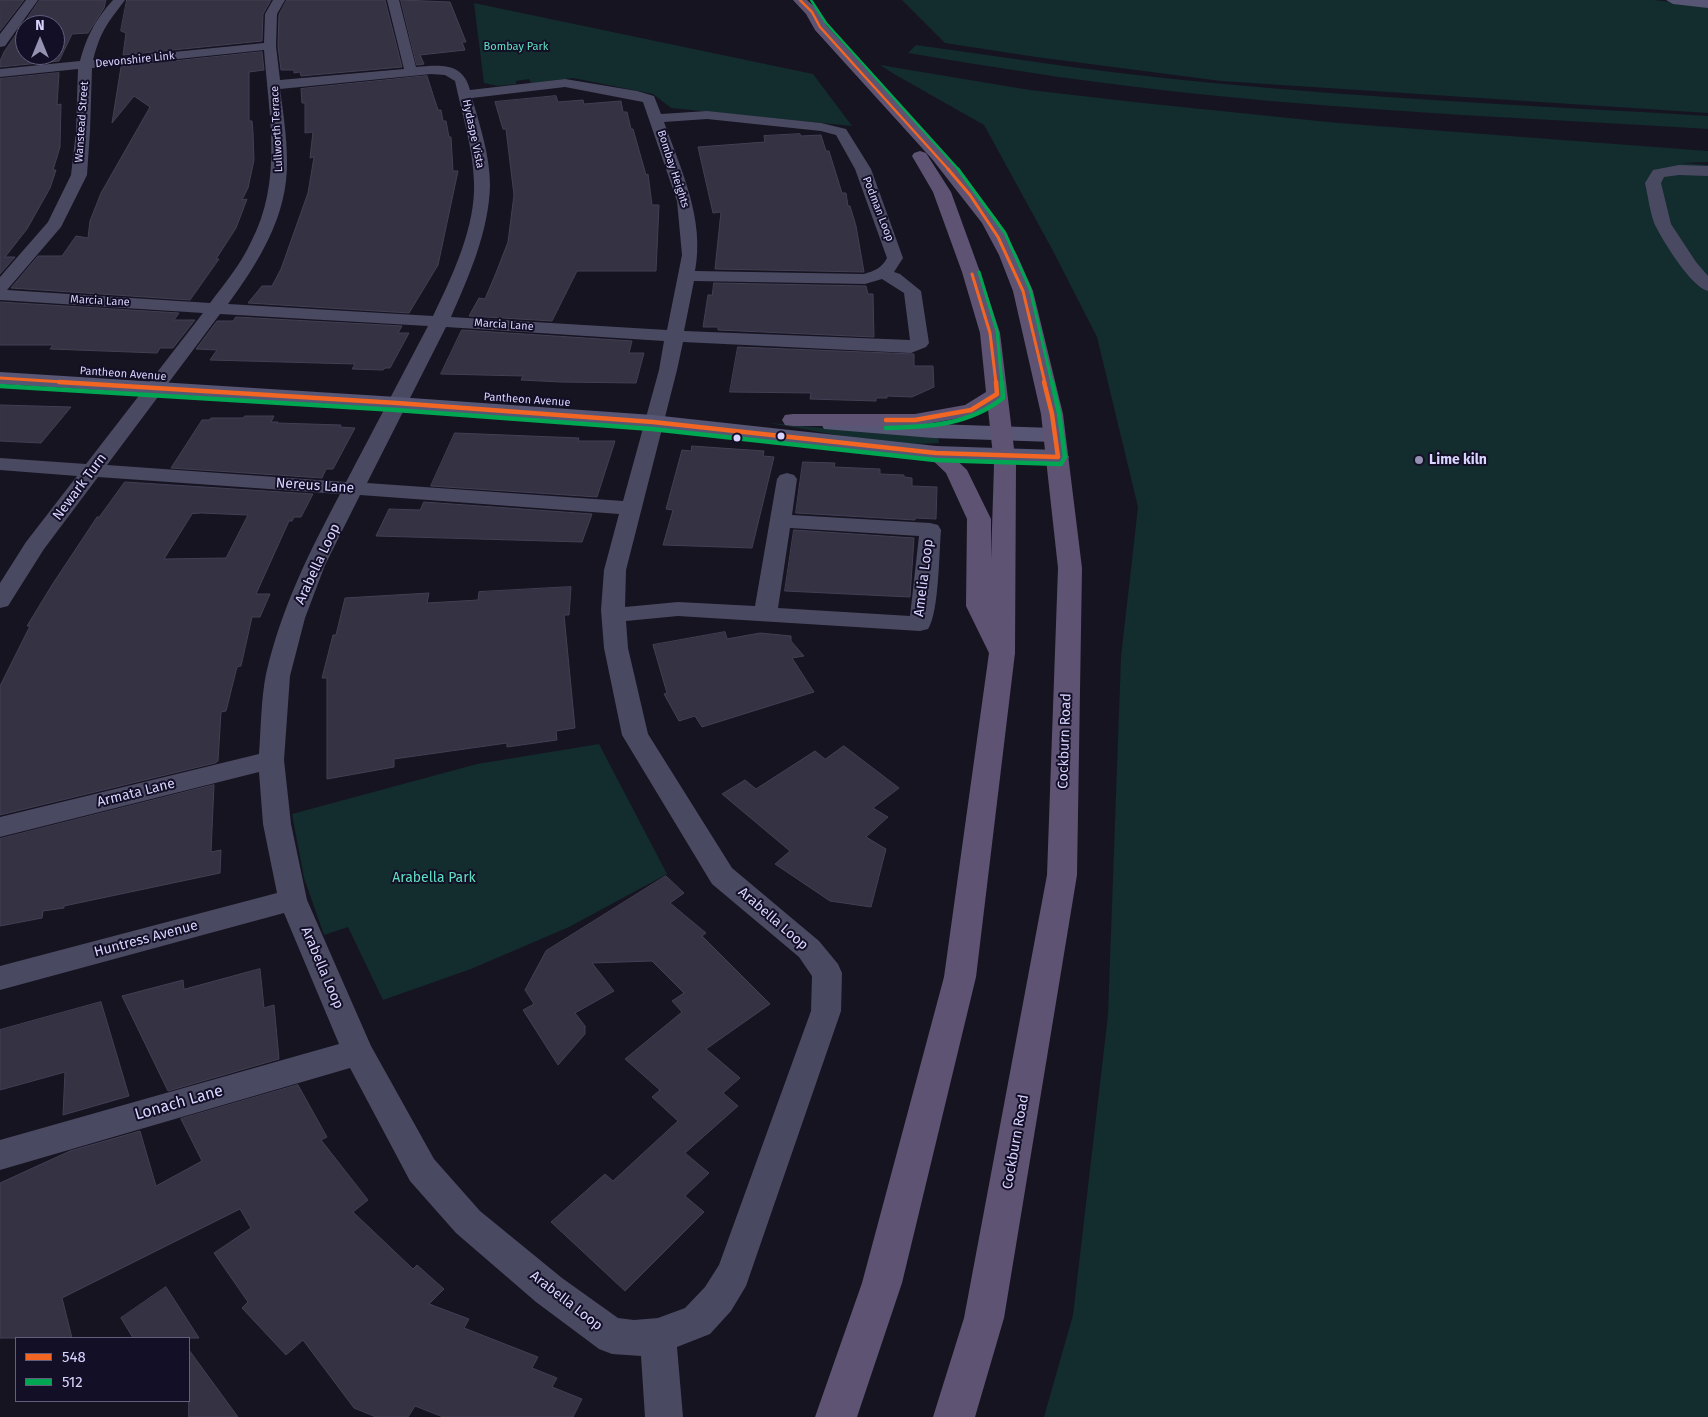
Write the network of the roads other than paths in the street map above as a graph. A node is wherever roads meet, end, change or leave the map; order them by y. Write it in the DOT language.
graph roads {
  1 [pos="32,0"];
  2 [pos="119,0"];
  3 [pos="279,0"];
  4 [pos="393,0"];
  5 [pos="784,0"];
  6 [pos="800,0"];
  7 [pos="1673,0"];
  8 [pos="1708,4"];
  9 [pos="820,27"];
  10 [pos="0,43"];
  11 [pos="270,46"];
  12 [pos="85,65"];
  13 [pos="411,72"];
  14 [pos="0,73"];
  15 [pos="275,85"];
  16 [pos="464,95"];
  17 [pos="888,104"];
  18 [pos="657,118"];
  19 [pos="1708,171"];
  20 [pos="883,274"];
  21 [pos="687,276"];
  22 [pos="0,286"];
  23 [pos="1708,286"];
  24 [pos="0,295"];
  25 [pos="216,308"];
  26 [pos="440,321"];
  27 [pos="674,336"];
  28 [pos="0,366"];
  29 [pos="0,378"];
  30 [pos="160,382"];
  31 [pos="997,394"];
  32 [pos="400,398"];
  33 [pos="655,415"];
  34 [pos="793,420"];
  35 [pos="1003,444"];
  36 [pos="1056,446"];
  37 [pos="936,453"];
  38 [pos="0,464"];
  39 [pos="93,470"];
  40 [pos="787,479"];
  41 [pos="354,489"];
  42 [pos="630,508"];
  43 [pos="780,521"];
  44 [pos="0,600"];
  45 [pos="765,614"];
  46 [pos="614,615"];
  47 [pos="1002,653"];
  48 [pos="271,760"];
  49 [pos="0,827"];
  50 [pos="293,900"];
  51 [pos="0,978"];
  52 [pos="358,1052"];
  53 [pos="0,1155"];
  54 [pos="658,1336"];
  55 [pos="664,1417"];
  56 [pos="836,1417"];
  57 [pos="954,1417"];
  1 -- 10 [label="street"];
  2 -- 12 [label="street, Wanstead Street"];
  3 -- 11 [label="street, Lullworth Terrace"];
  4 -- 13 [label="street"];
  5 -- 9 [label="main road, Cockburn Road"];
  6 -- 9 [label="main road, Cockburn Road"];
  7 -- 8 [label="main road"];
  9 -- 17 [label="main road, Cockburn Road"];
  11 -- 12 [label="street, Devonshire Link"];
  11 -- 15 [label="street, Lullworth Terrace"];
  12 -- 14 [label="street, Devonshire Link"];
  12 -- 22 [label="street, Wanstead Street"];
  13 -- 15 [label="street, Hydaspe Vista"];
  13 -- 16 [label="street, Hydaspe Vista"];
  15 -- 25 [label="street, Lullworth Terrace"];
  16 -- 18 [label="street, Bombay Heights"];
  16 -- 26 [label="street, Hydaspe Vista"];
  17 -- 31 [label="main road, Cockburn Road"];
  17 -- 36 [label="main road, Cockburn Road"];
  18 -- 20 [label="street, Podman Loop"];
  18 -- 21 [label="street, Bombay Heights"];
  19 -- 23 [label="street"];
  20 -- 21 [label="street"];
  20 -- 27 [label="street, Marcia Lane"];
  21 -- 27 [label="street, Bombay Heights"];
  24 -- 25 [label="street, Marcia Lane"];
  25 -- 26 [label="street, Marcia Lane"];
  25 -- 30 [label="street, Lullworth Terrace"];
  26 -- 27 [label="street, Marcia Lane"];
  26 -- 32 [label="street, Hydaspe Vista"];
  27 -- 33 [label="street, Bombay Heights"];
  28 -- 30 [label="main road, Pantheon Avenue"];
  29 -- 30 [label="main road, Pantheon Avenue"];
  30 -- 32 [label="main road, Pantheon Avenue"];
  30 -- 39 [label="street, Newark Turn"];
  31 -- 34 [label="main road"];
  31 -- 35 [label="main road, Cockburn Road"];
  32 -- 33 [label="main road, Pantheon Avenue"];
  32 -- 41 [label="street, Arabella Loop"];
  33 -- 34 [label="main road, Pantheon Avenue"];
  33 -- 37 [label="main road, Pantheon Avenue"];
  33 -- 42 [label="street, Arabella Loop"];
  34 -- 35 [label="main road, Pantheon Avenue"];
  35 -- 36 [label="main road, Pantheon Avenue"];
  35 -- 37 [label="main road, Pantheon Avenue"];
  35 -- 47 [label="main road, Cockburn Road"];
  36 -- 57 [label="main road, Cockburn Road"];
  37 -- 47 [label="main road"];
  38 -- 39 [label="street, Nereus Lane"];
  39 -- 41 [label="street, Nereus Lane"];
  39 -- 44 [label="street, Newark Turn"];
  40 -- 43 [label="street"];
  41 -- 42 [label="street, Nereus Lane"];
  41 -- 48 [label="street, Arabella Loop"];
  42 -- 46 [label="street, Arabella Loop"];
  43 -- 45 [label="street"];
  43 -- 45 [label="street, Amelia Loop"];
  45 -- 46 [label="street, Amelia Loop"];
  46 -- 54 [label="street, Arabella Loop"];
  47 -- 56 [label="main road, Cockburn Road"];
  48 -- 49 [label="street, Armata Lane"];
  48 -- 50 [label="street, Arabella Loop"];
  50 -- 51 [label="street, Huntress Avenue"];
  50 -- 52 [label="street, Arabella Loop"];
  52 -- 53 [label="street, Lonach Lane"];
  52 -- 54 [label="street, Arabella Loop"];
  54 -- 55 [label="street"];
}
